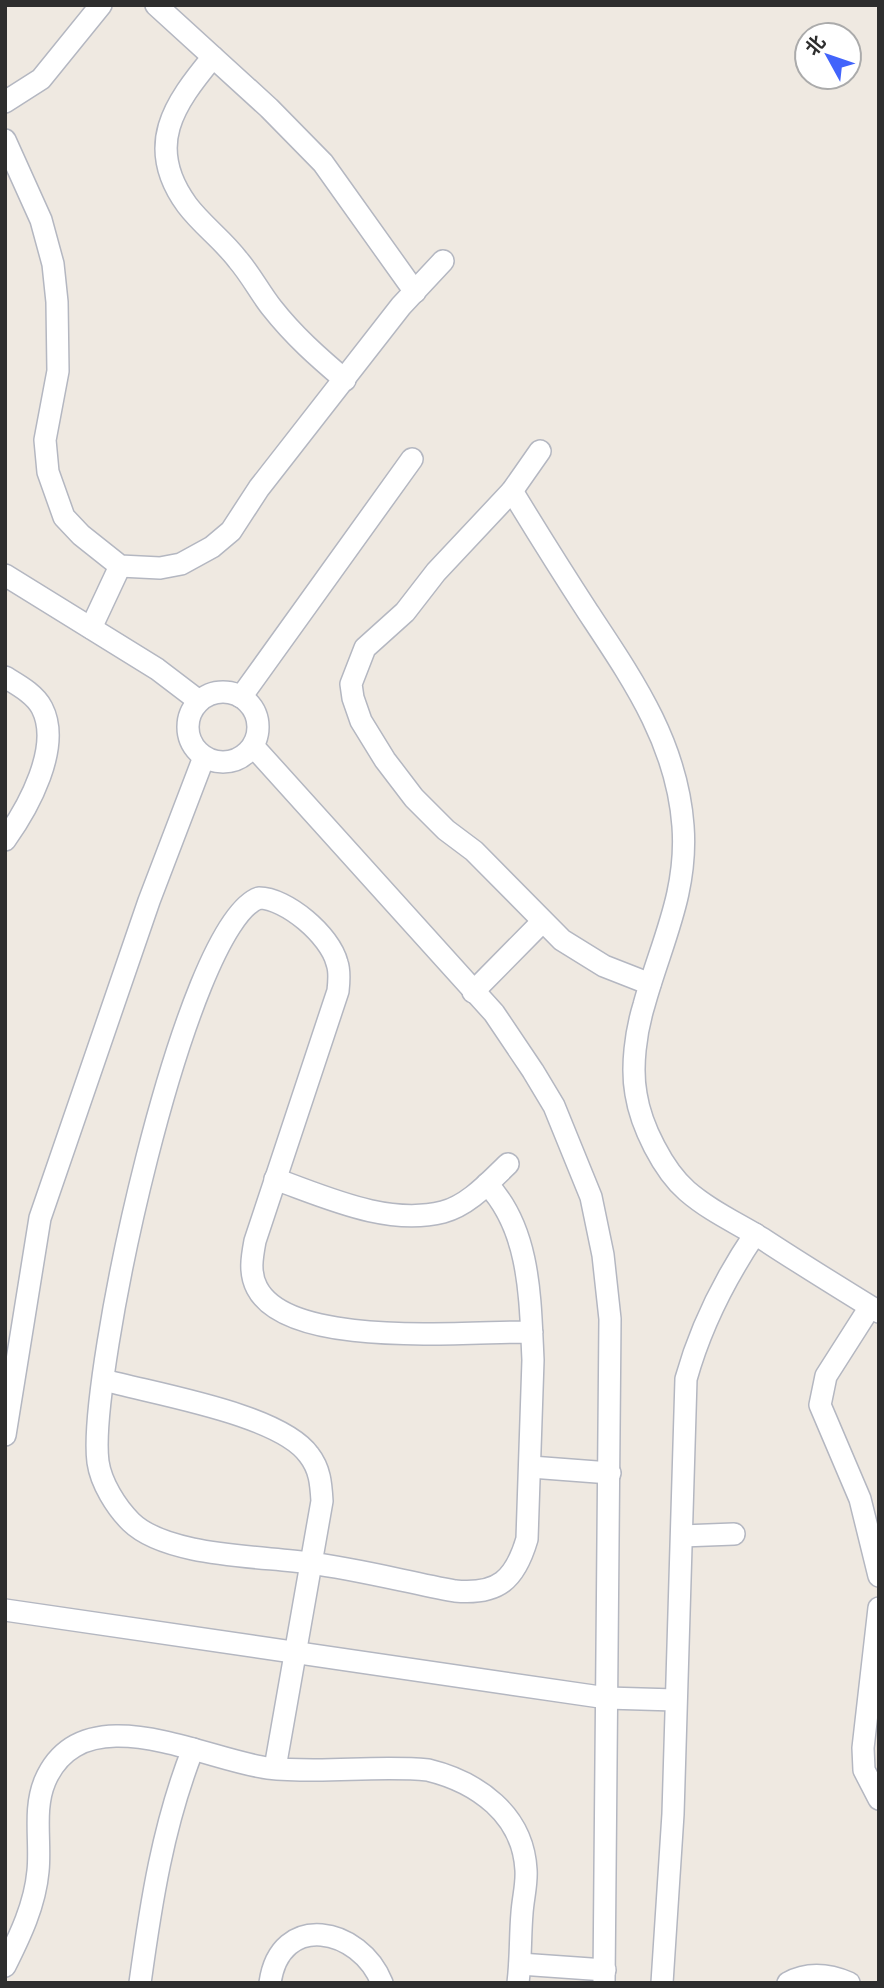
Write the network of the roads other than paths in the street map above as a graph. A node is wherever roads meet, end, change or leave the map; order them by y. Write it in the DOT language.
graph roads {
  1 [pos="101,5"];
  2 [pos="156,5"];
  3 [pos="213,57"];
  4 [pos="5,102"];
  5 [pos="5,139"];
  6 [pos="443,261"];
  7 [pos="415,292"];
  8 [pos="345,380"];
  9 [pos="540,451"];
  10 [pos="412,459"];
  11 [pos="512,491"];
  12 [pos="120,566"];
  13 [pos="5,575"];
  14 [pos="91,628"];
  15 [pos="5,677"];
  16 [pos="241,697"];
  17 [pos="199,701"];
  18 [pos="253,746"];
  19 [pos="204,757"];
  20 [pos="5,840"];
  21 [pos="542,922"];
  22 [pos="650,984"];
  23 [pos="473,992"];
  24 [pos="508,1164"];
  25 [pos="275,1179"];
  26 [pos="487,1184"];
  27 [pos="755,1234"];
  28 [pos="874,1310"];
  29 [pos="532,1332"];
  30 [pos="104,1380"];
  31 [pos="5,1435"];
  32 [pos="531,1467"];
  33 [pos="610,1473"];
  34 [pos="734,1534"];
  35 [pos="682,1536"];
  36 [pos="309,1563"];
  37 [pos="879,1576"];
  38 [pos="879,1608"];
  39 [pos="5,1610"];
  40 [pos="297,1653"];
  41 [pos="607,1698"];
  42 [pos="675,1700"];
  43 [pos="193,1749"];
  44 [pos="275,1768"];
  45 [pos="879,1799"];
  46 [pos="5,1966"];
  47 [pos="519,1974"];
  48 [pos="605,1976"];
  49 [pos="140,1983"];
  50 [pos="270,1983"];
  51 [pos="382,1983"];
  52 [pos="662,1983"];
  53 [pos="788,1983"];
  54 [pos="849,1983"];
  1 -- 4 [label="street"];
  2 -- 3 [label="street"];
  3 -- 7 [label="street"];
  3 -- 8 [label="street"];
  5 -- 12 [label="street"];
  6 -- 7 [label="street"];
  7 -- 8 [label="street"];
  8 -- 12 [label="street"];
  9 -- 11 [label="street"];
  10 -- 16 [label="street"];
  11 -- 21 [label="street"];
  11 -- 22 [label="street"];
  12 -- 14 [label="street"];
  13 -- 14 [label="street"];
  14 -- 17 [label="street"];
  15 -- 20 [label="street"];
  16 -- 17 [label="street"];
  16 -- 18 [label="street"];
  17 -- 19 [label="street"];
  18 -- 19 [label="street"];
  18 -- 23 [label="street"];
  19 -- 31 [label="street"];
  21 -- 22 [label="street"];
  21 -- 23 [label="street"];
  22 -- 27 [label="street"];
  23 -- 33 [label="street"];
  24 -- 26 [label="street"];
  25 -- 26 [label="street"];
  25 -- 29 [label="street"];
  25 -- 30 [label="street"];
  26 -- 29 [label="street"];
  27 -- 28 [label="street"];
  27 -- 35 [label="street"];
  28 -- 37 [label="street"];
  29 -- 32 [label="street"];
  30 -- 36 [label="street"];
  30 -- 36 [label="street"];
  32 -- 33 [label="street"];
  32 -- 36 [label="street"];
  33 -- 41 [label="street"];
  34 -- 35 [label="street"];
  35 -- 42 [label="street"];
  36 -- 40 [label="street"];
  38 -- 45 [label="street"];
  39 -- 40 [label="street"];
  40 -- 41 [label="street"];
  40 -- 44 [label="street"];
  41 -- 42 [label="street"];
  41 -- 48 [label="street"];
  42 -- 52 [label="street"];
  43 -- 44 [label="street"];
  43 -- 46 [label="street"];
  43 -- 49 [label="street"];
  44 -- 47 [label="street"];
  47 -- 48 [label="street"];
  50 -- 51 [label="street"];
  53 -- 54 [label="street"];
}
